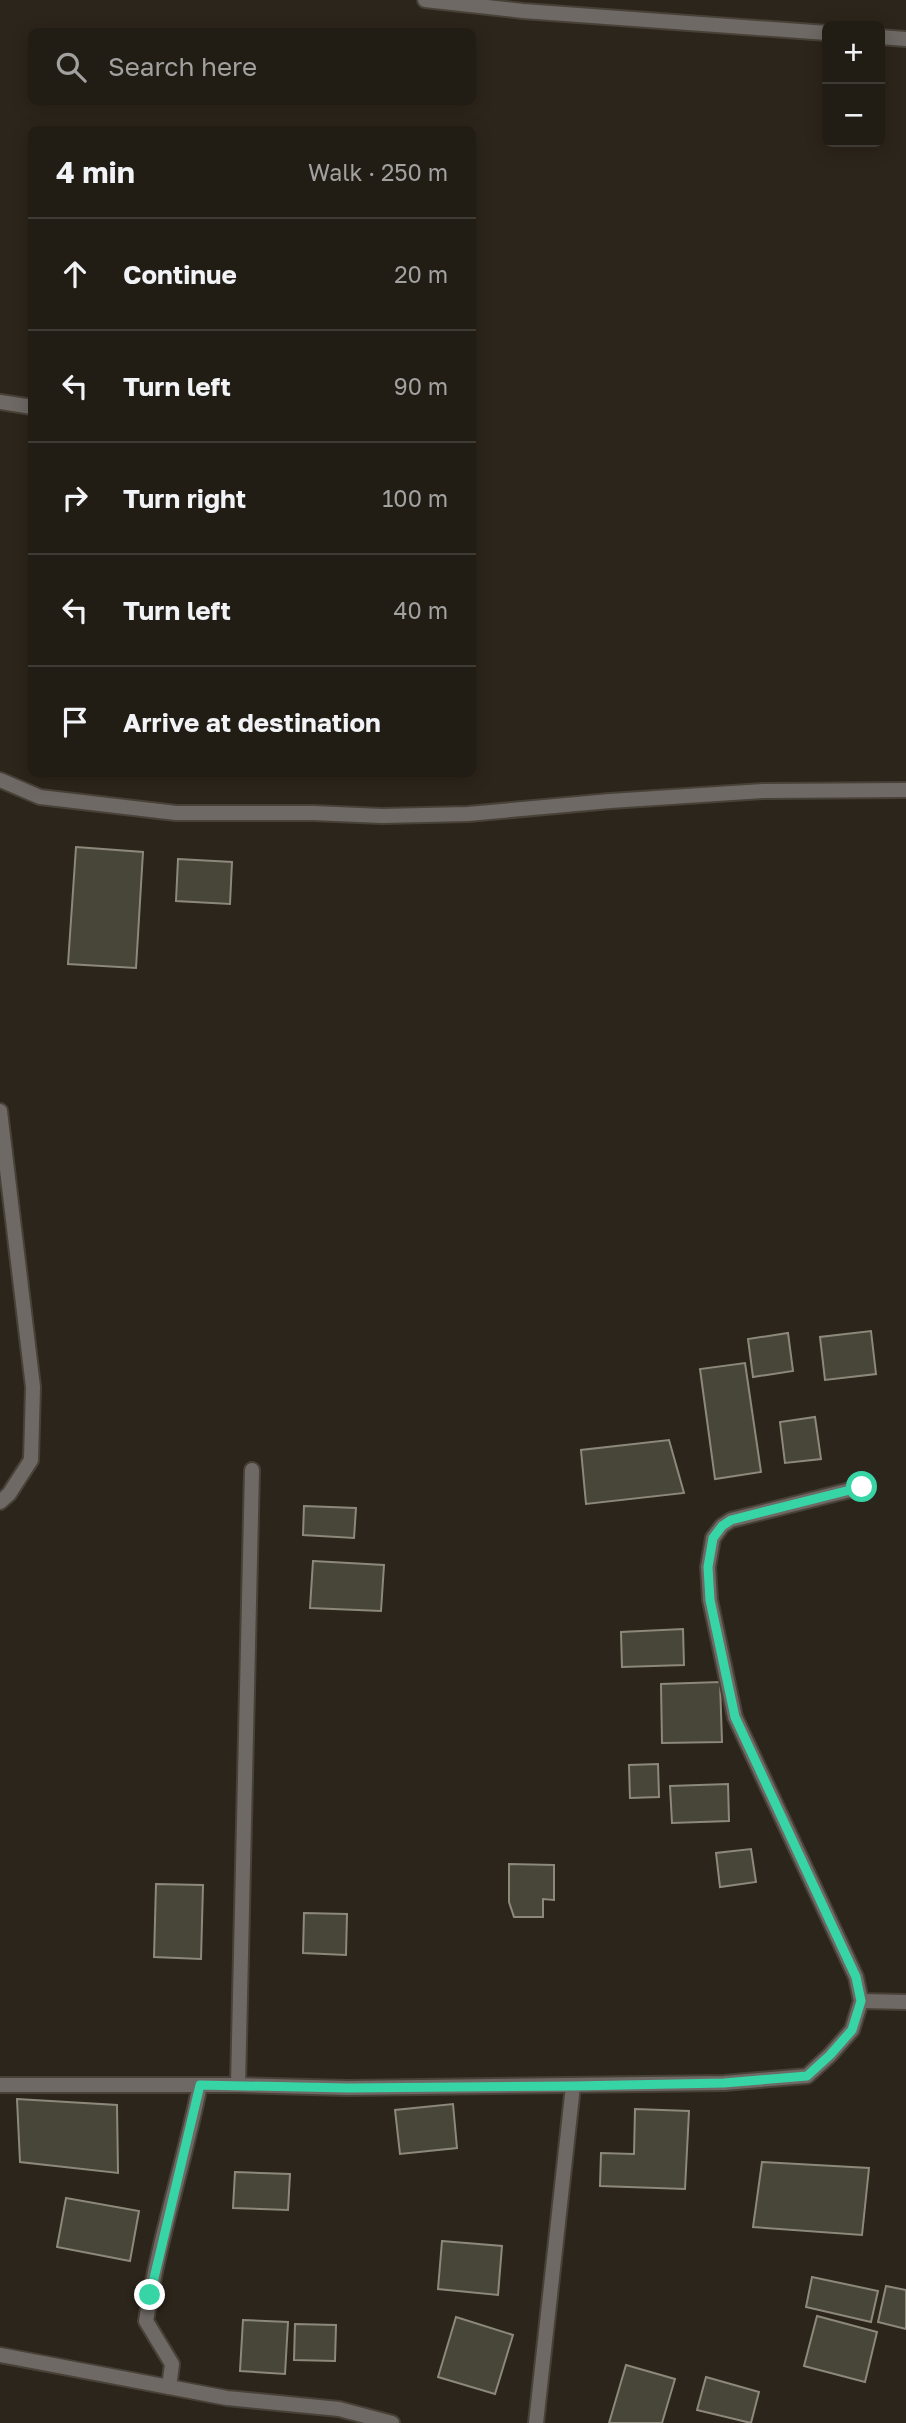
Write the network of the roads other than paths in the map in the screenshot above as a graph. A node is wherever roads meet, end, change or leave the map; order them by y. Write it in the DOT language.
graph roads {
  1 [pos="425,0"];
  2 [pos="822,33"];
  3 [pos="885,37"];
  4 [pos="906,39"];
  5 [pos="0,402"];
  6 [pos="28,406"];
  7 [pos="0,780"];
  8 [pos="906,790"];
  9 [pos="0,1111"];
  10 [pos="252,1470"];
  11 [pos="862,1487"];
  12 [pos="0,1502"];
  13 [pos="861,2001"];
  14 [pos="906,2002"];
  15 [pos="0,2085"];
  16 [pos="200,2085"];
  17 [pos="238,2085"];
  18 [pos="573,2086"];
  19 [pos="0,2355"];
  20 [pos="169,2387"];
  21 [pos="391,2423"];
  22 [pos="536,2423"];
  1 -- 2 [label="street"];
  3 -- 4 [label="street"];
  5 -- 6 [label="street"];
  7 -- 8 [label="street"];
  9 -- 12 [label="street"];
  10 -- 17 [label="street"];
  11 -- 13 [label="street"];
  13 -- 14 [label="street"];
  13 -- 18 [label="street"];
  15 -- 16 [label="street"];
  16 -- 17 [label="street"];
  16 -- 20 [label="street"];
  17 -- 18 [label="street"];
  18 -- 22 [label="street"];
  19 -- 20 [label="street"];
  20 -- 21 [label="street"];
}
